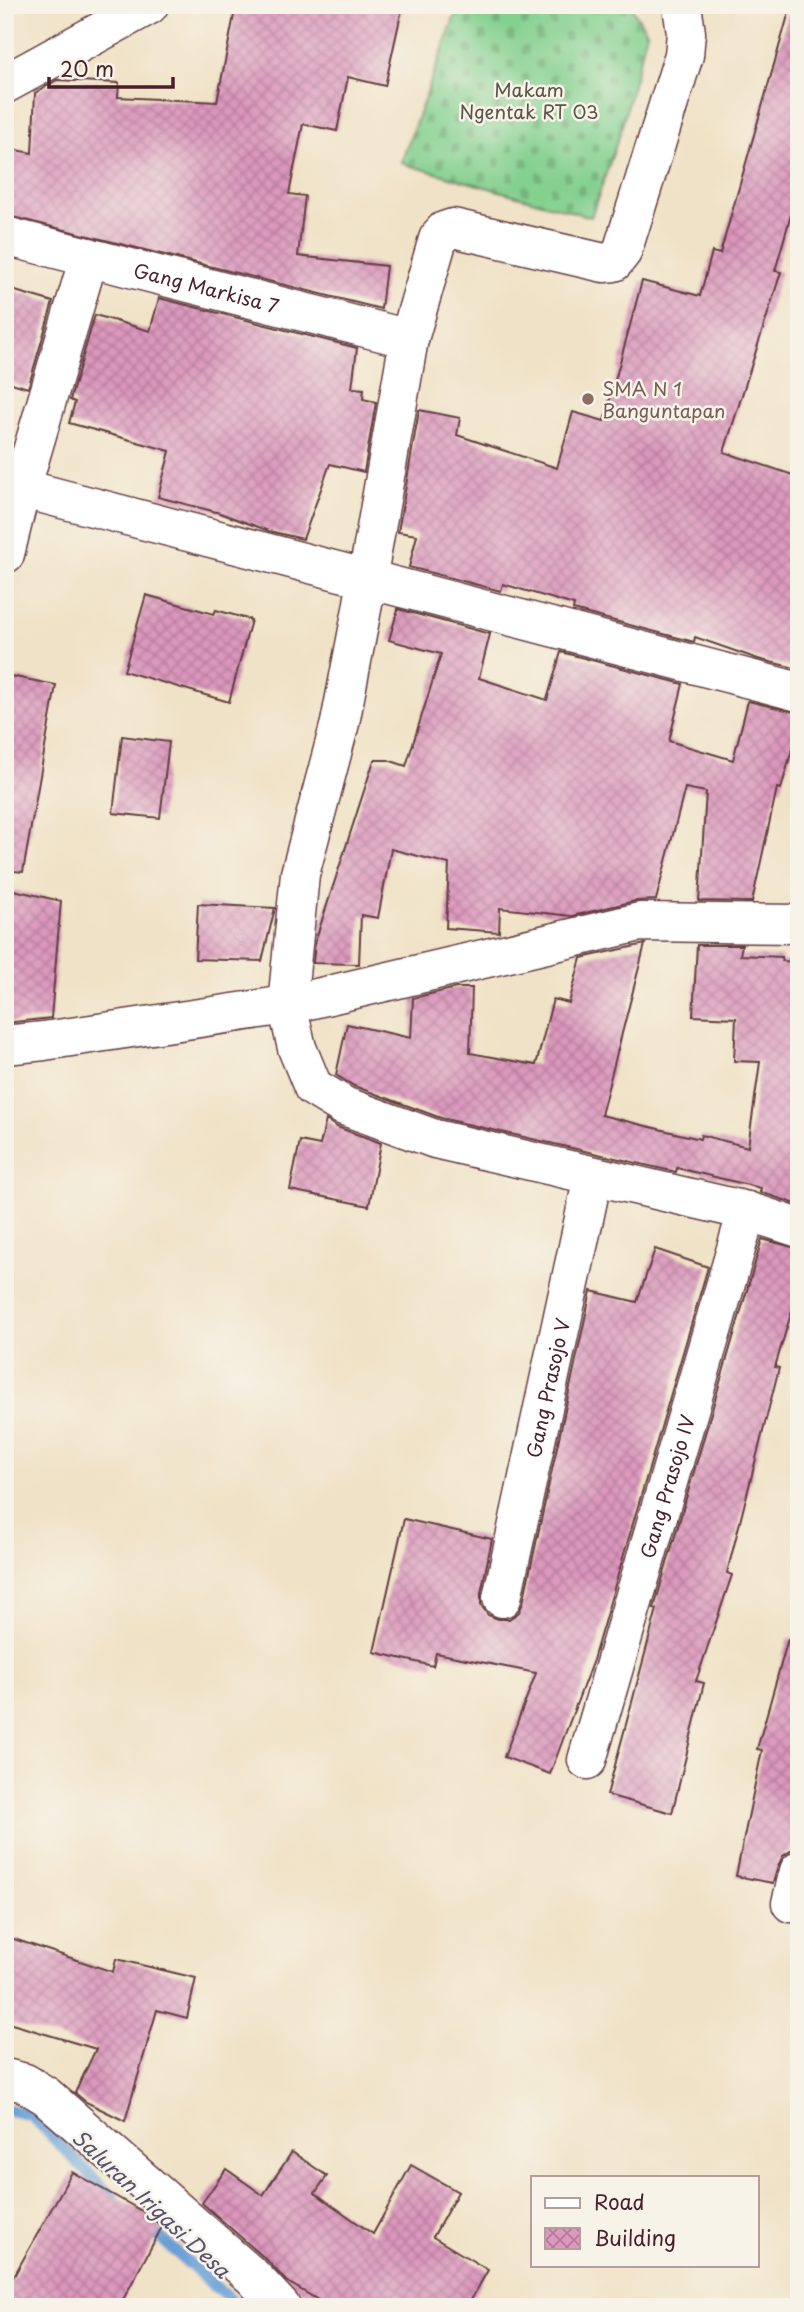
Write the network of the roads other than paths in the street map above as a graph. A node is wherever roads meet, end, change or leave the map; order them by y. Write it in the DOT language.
graph roads {
  1 [pos="149,5"];
  2 [pos="682,5"];
  3 [pos="5,84"];
  4 [pos="5,236"];
  5 [pos="89,257"];
  6 [pos="408,339"];
  7 [pos="13,487"];
  8 [pos="5,554"];
  9 [pos="366,579"];
  10 [pos="799,692"];
  11 [pos="799,924"];
  12 [pos="287,1005"];
  13 [pos="5,1045"];
  14 [pos="593,1177"];
  15 [pos="747,1211"];
  16 [pos="799,1228"];
  17 [pos="502,1598"];
  18 [pos="587,1760"];
  19 [pos="5,2078"];
  20 [pos="249,2292"];
  21 [pos="281,2307"];
  1 -- 3 [label="street"];
  2 -- 6 [label="street"];
  4 -- 5 [label="street, Gang Markisa 7"];
  5 -- 6 [label="street, Gang Markisa 7"];
  5 -- 7 [label="street"];
  6 -- 9 [label="street"];
  7 -- 8 [label="street"];
  7 -- 9 [label="street"];
  9 -- 10 [label="street"];
  9 -- 12 [label="street"];
  11 -- 12 [label="street"];
  12 -- 13 [label="street"];
  12 -- 14 [label="street"];
  14 -- 15 [label="street"];
  14 -- 17 [label="street, Gang Prasojo V"];
  15 -- 16 [label="street"];
  15 -- 18 [label="street, Gang Prasojo IV"];
  19 -- 20 [label="street"];
  20 -- 21 [label="street"];
}
